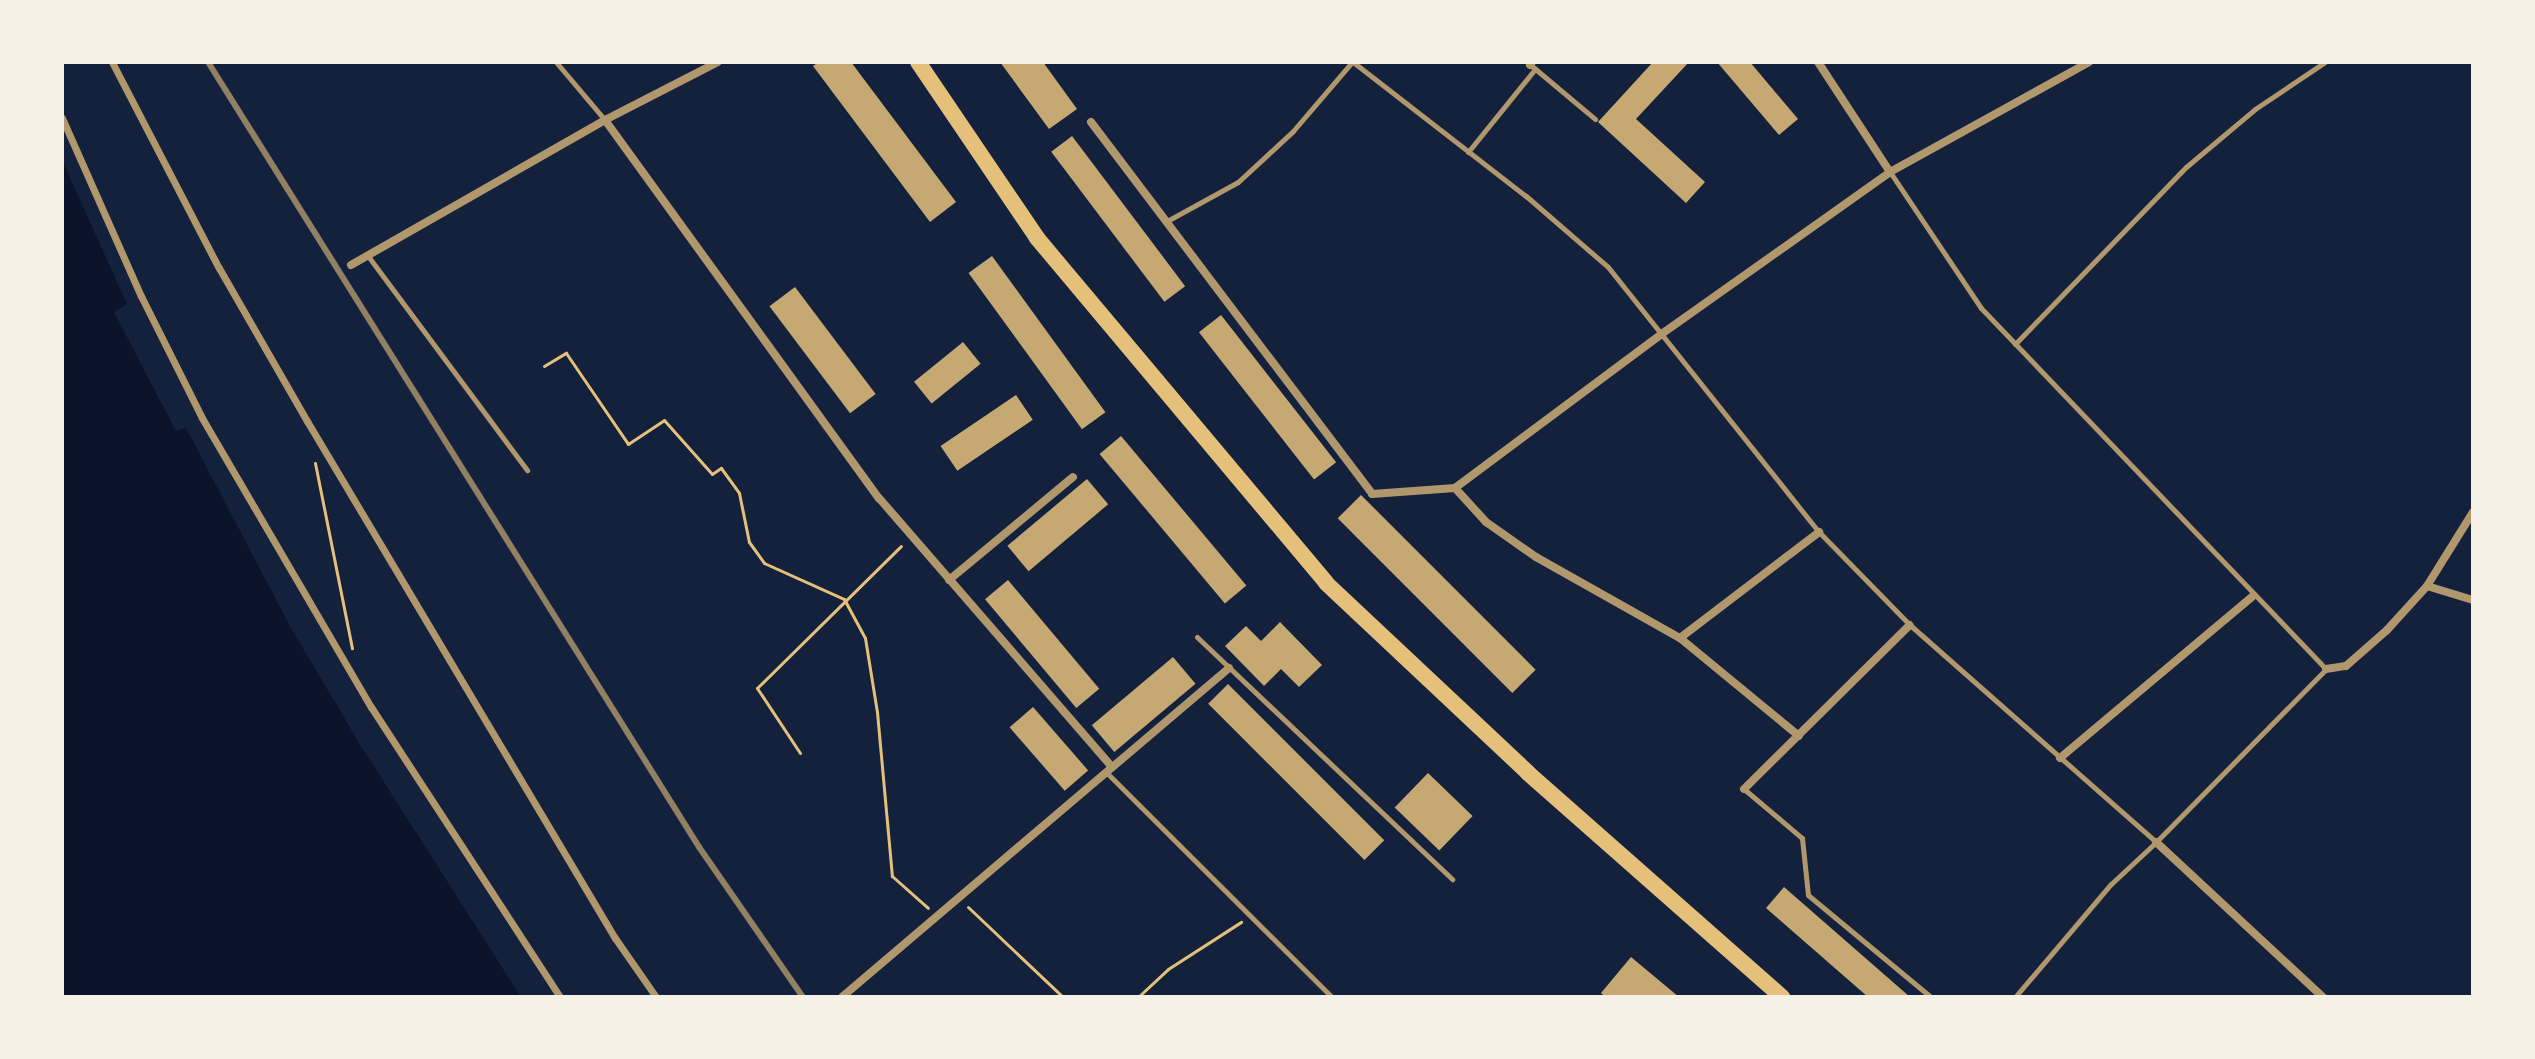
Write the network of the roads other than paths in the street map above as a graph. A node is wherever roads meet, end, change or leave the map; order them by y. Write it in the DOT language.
graph roads {
  1 [pos="112,62"];
  2 [pos="556,62"];
  3 [pos="718,62"];
  4 [pos="918,62"];
  5 [pos="1352,62"];
  6 [pos="1818,62"];
  7 [pos="2089,62"];
  8 [pos="2325,62"];
  9 [pos="1531,64"];
  10 [pos="62,118"];
  11 [pos="1595,119"];
  12 [pos="605,120"];
  13 [pos="1091,122"];
  14 [pos="1468,152"];
  15 [pos="1890,172"];
  16 [pos="1167,221"];
  17 [pos="368,256"];
  18 [pos="351,265"];
  19 [pos="1663,333"];
  20 [pos="2015,344"];
  21 [pos="527,470"];
  22 [pos="1073,477"];
  23 [pos="1455,488"];
  24 [pos="2473,512"];
  25 [pos="1819,532"];
  26 [pos="949,580"];
  27 [pos="2427,586"];
  28 [pos="2252,597"];
  29 [pos="2473,600"];
  30 [pos="1910,625"];
  31 [pos="1197,637"];
  32 [pos="1680,638"];
  33 [pos="1229,668"];
  34 [pos="2326,669"];
  35 [pos="1799,736"];
  36 [pos="2060,758"];
  37 [pos="1109,770"];
  38 [pos="1744,789"];
  39 [pos="2156,842"];
  40 [pos="1452,879"];
  41 [pos="560,997"];
  42 [pos="656,997"];
  43 [pos="842,997"];
  44 [pos="1332,997"];
  45 [pos="1782,997"];
  46 [pos="1931,997"];
  47 [pos="2015,997"];
  48 [pos="2323,997"];
  1 -- 42 [label="street"];
  2 -- 12 [label="lane"];
  3 -- 12 [label="street"];
  4 -- 45 [label="main road"];
  5 -- 14 [label="lane"];
  5 -- 16 [label="lane"];
  6 -- 15 [label="street"];
  7 -- 15 [label="street"];
  8 -- 20 [label="lane"];
  9 -- 11 [label="lane"];
  9 -- 14 [label="lane"];
  10 -- 41 [label="street"];
  12 -- 17 [label="street"];
  12 -- 26 [label="street"];
  13 -- 16 [label="street"];
  14 -- 19 [label="lane"];
  15 -- 19 [label="street"];
  15 -- 20 [label="lane"];
  16 -- 23 [label="street"];
  17 -- 18 [label="street"];
  17 -- 21 [label="lane"];
  19 -- 23 [label="street"];
  19 -- 25 [label="lane"];
  20 -- 28 [label="lane"];
  22 -- 26 [label="street"];
  23 -- 32 [label="street"];
  24 -- 27 [label="street"];
  25 -- 30 [label="lane"];
  25 -- 32 [label="street"];
  26 -- 37 [label="street"];
  27 -- 29 [label="street"];
  27 -- 34 [label="street"];
  28 -- 34 [label="lane"];
  28 -- 36 [label="street"];
  30 -- 35 [label="street"];
  30 -- 36 [label="lane"];
  31 -- 33 [label="lane"];
  32 -- 35 [label="street"];
  33 -- 37 [label="street"];
  33 -- 40 [label="lane"];
  34 -- 39 [label="lane"];
  35 -- 38 [label="street"];
  36 -- 39 [label="lane"];
  37 -- 43 [label="street"];
  37 -- 44 [label="lane"];
  38 -- 46 [label="lane"];
  39 -- 47 [label="lane"];
  39 -- 48 [label="street"];
}
